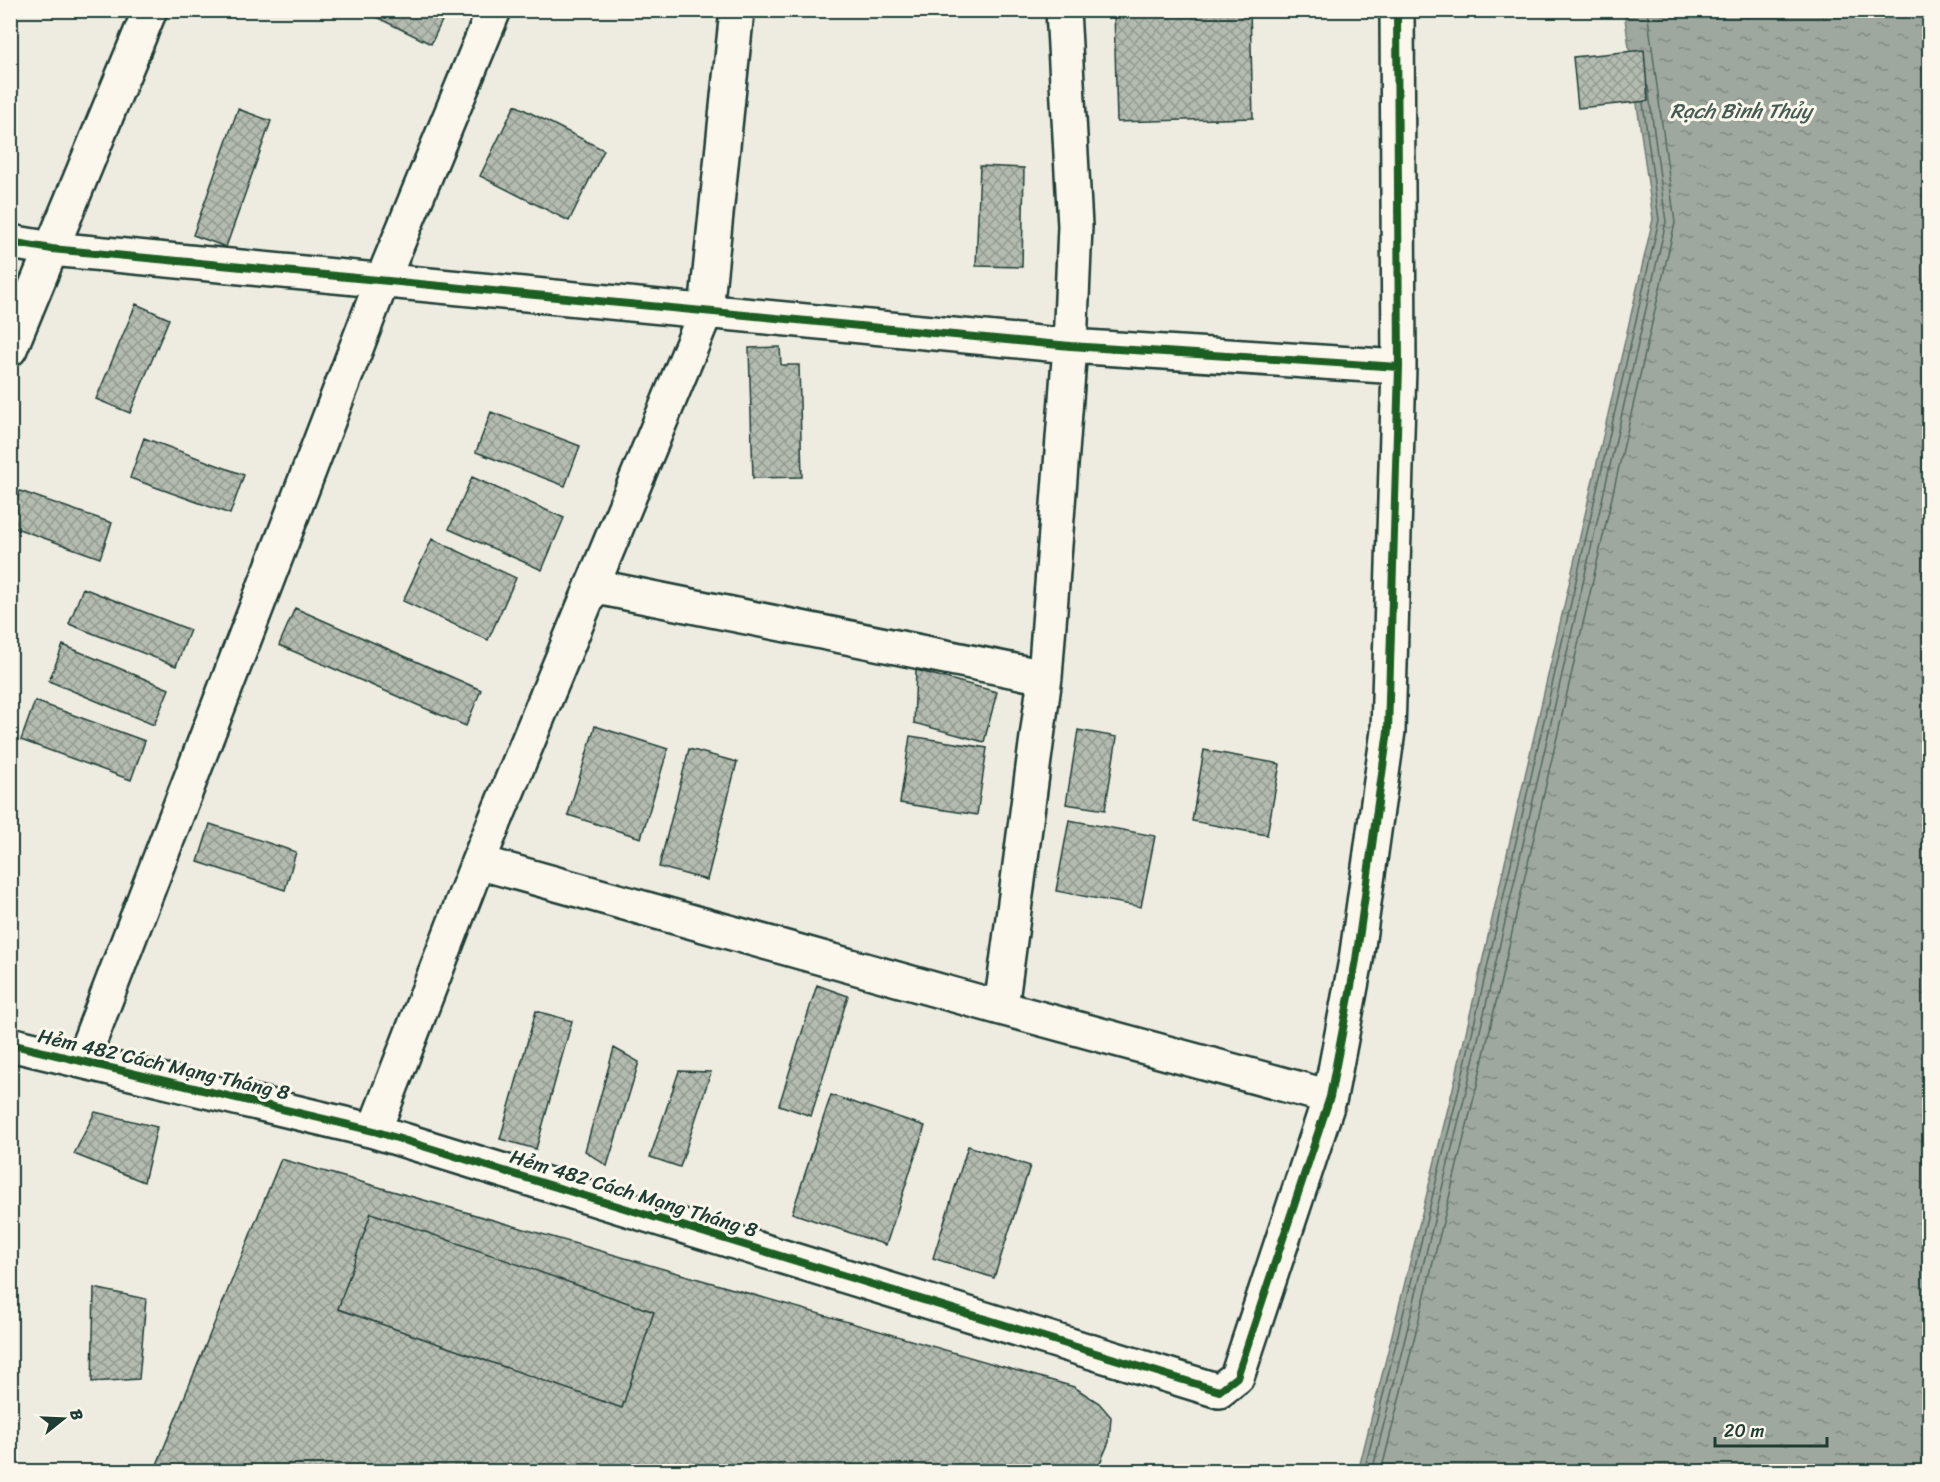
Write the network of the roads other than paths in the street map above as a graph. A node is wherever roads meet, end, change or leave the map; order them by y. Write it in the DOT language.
graph roads {
  1 [pos="150,10"];
  2 [pos="494,10"];
  3 [pos="737,10"];
  4 [pos="1063,10"];
  5 [pos="1397,10"];
  6 [pos="10,242"];
  7 [pos="52,249"];
  8 [pos="382,280"];
  9 [pos="706,311"];
  10 [pos="1070,346"];
  11 [pos="10,349"];
  12 [pos="1399,367"];
  13 [pos="592,586"];
  14 [pos="1045,677"];
  15 [pos="478,862"];
  16 [pos="1001,1008"];
  17 [pos="10,1044"];
  18 [pos="82,1061"];
  19 [pos="1330,1097"];
  20 [pos="374,1131"];
  1 -- 7 [label="street"];
  2 -- 8 [label="street"];
  3 -- 9 [label="street"];
  4 -- 10 [label="street"];
  5 -- 12 [label="street"];
  6 -- 7 [label="street"];
  7 -- 8 [label="street"];
  7 -- 11 [label="street"];
  8 -- 9 [label="street"];
  8 -- 18 [label="street"];
  9 -- 10 [label="street"];
  9 -- 13 [label="street"];
  10 -- 12 [label="street"];
  10 -- 14 [label="street"];
  12 -- 19 [label="street"];
  13 -- 14 [label="street"];
  13 -- 15 [label="street"];
  14 -- 16 [label="street"];
  15 -- 16 [label="street"];
  15 -- 20 [label="street"];
  16 -- 19 [label="street"];
  17 -- 18 [label="street, Hẻm 482 Cách Mạng Tháng 8"];
  18 -- 20 [label="street, Hẻm 482 Cách Mạng Tháng 8"];
  19 -- 20 [label="street, Hẻm 482 Cách Mạng Tháng 8"];
}
